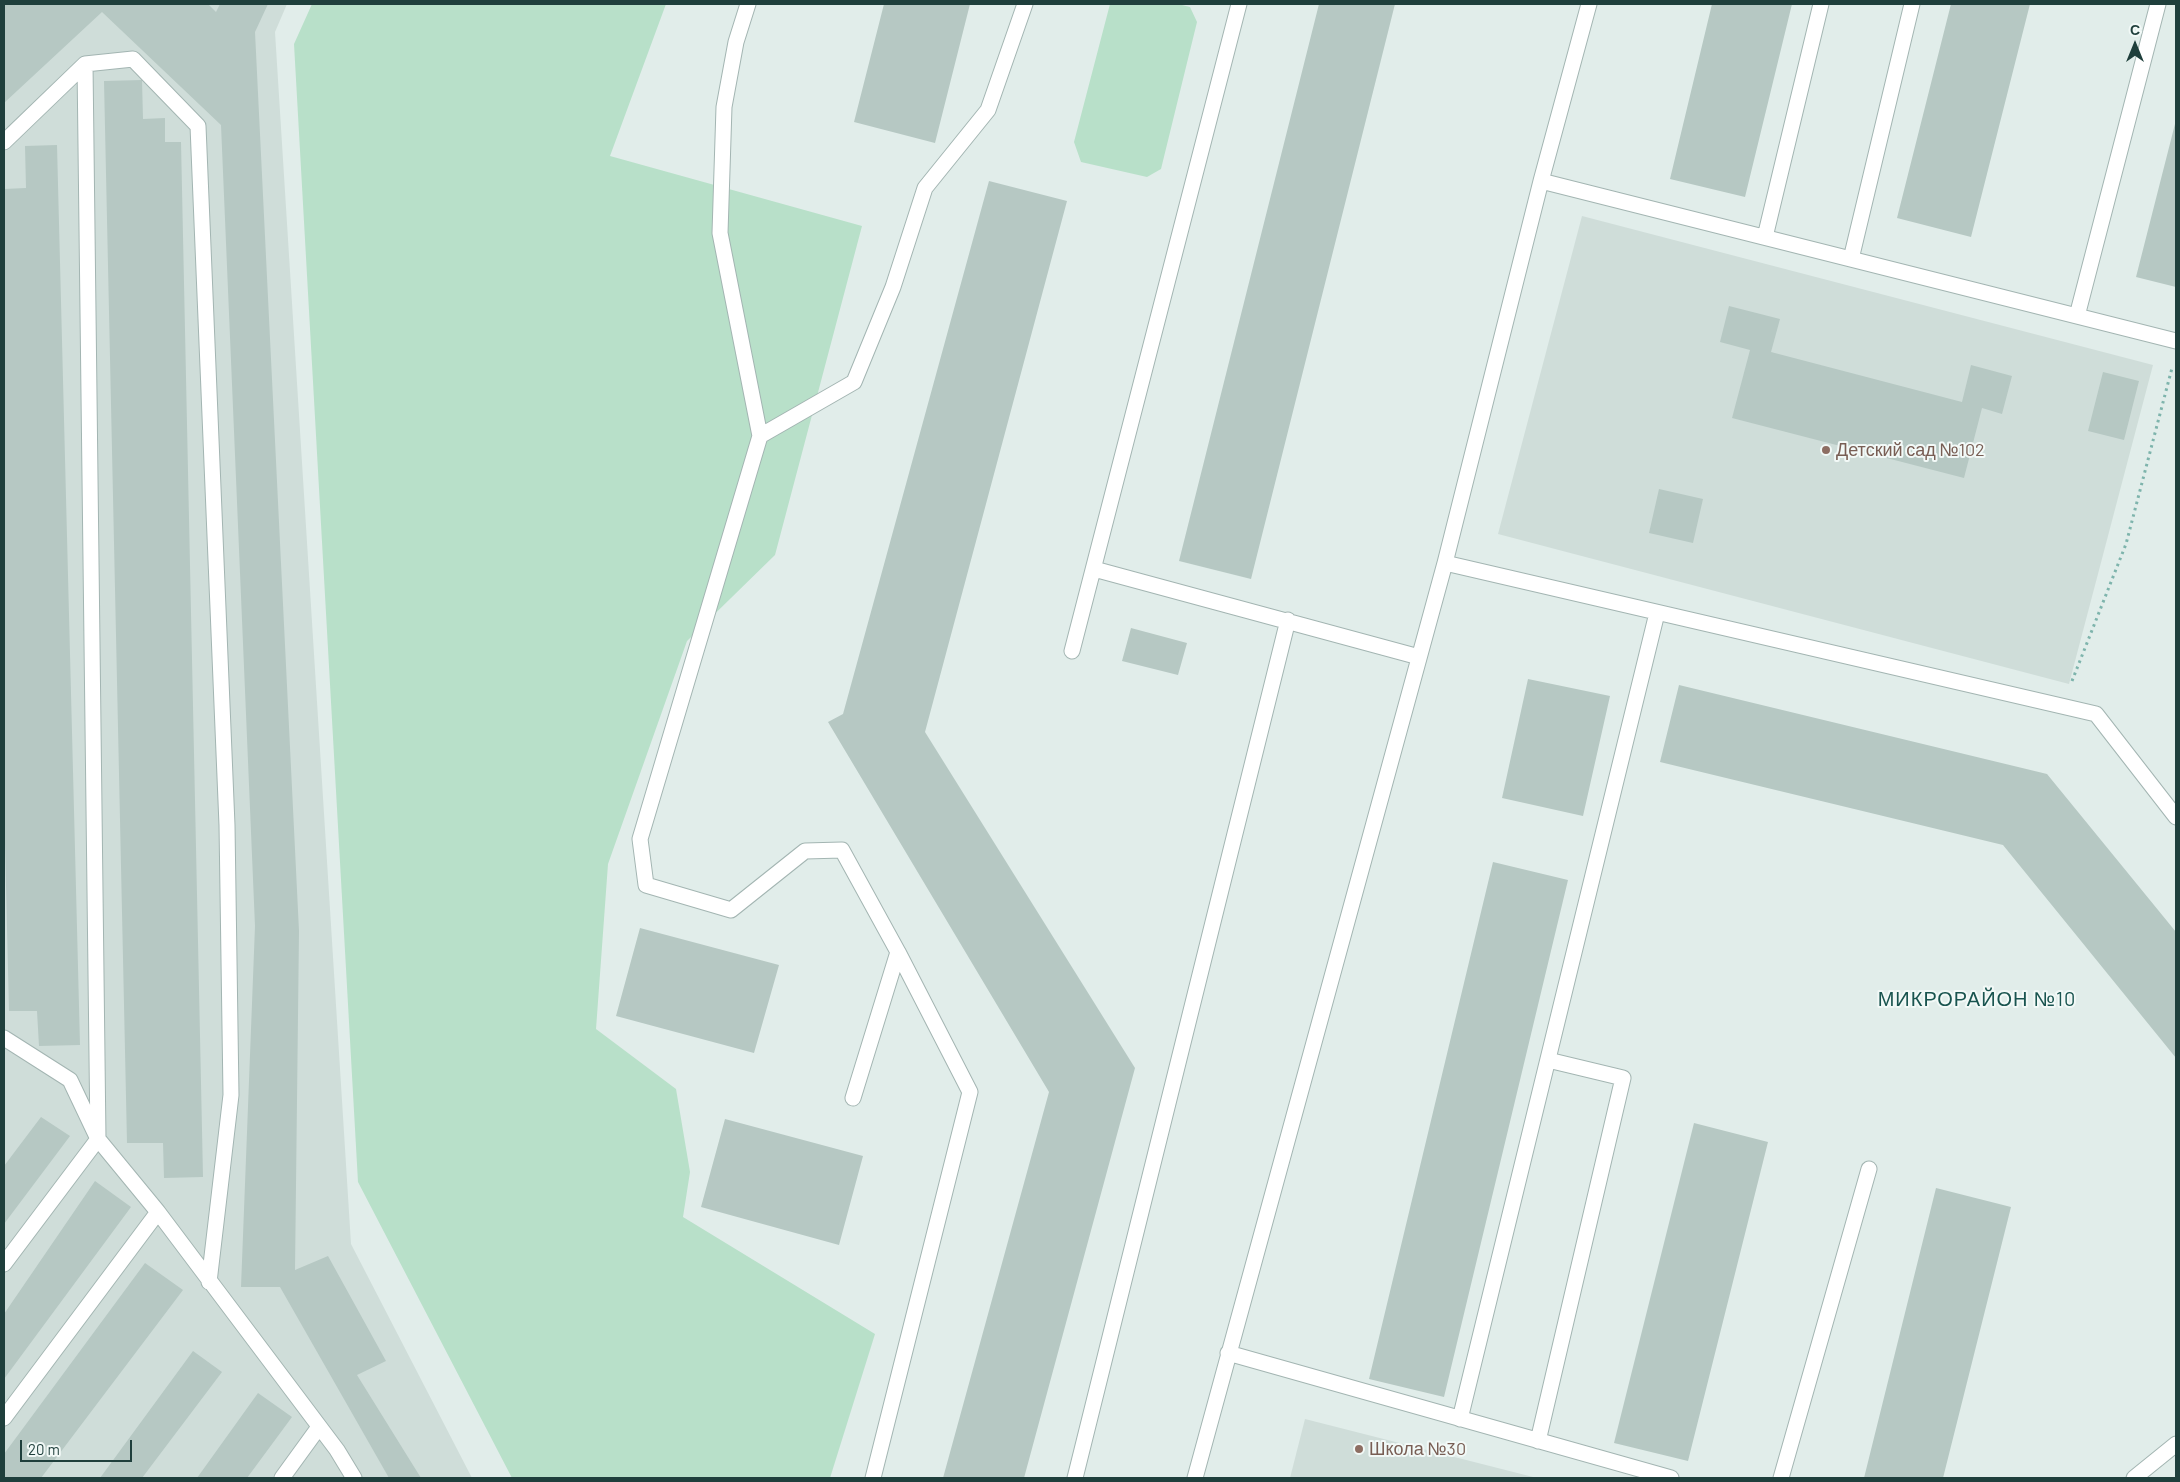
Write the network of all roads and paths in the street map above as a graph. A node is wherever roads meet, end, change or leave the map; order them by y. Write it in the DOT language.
graph roads {
  1 [pos="748,4"];
  2 [pos="1025,4"];
  3 [pos="1239,4"];
  4 [pos="1589,4"];
  5 [pos="1821,4"];
  6 [pos="1912,4"];
  7 [pos="2158,4"];
  8 [pos="85,64"];
  9 [pos="4,142"];
  10 [pos="1541,181"];
  11 [pos="1765,237"];
  12 [pos="1851,259"];
  13 [pos="2077,316"];
  14 [pos="2176,341"];
  15 [pos="2174,359"];
  16 [pos="760,436"];
  17 [pos="1445,563"];
  18 [pos="1094,568"];
  19 [pos="1657,613"];
  20 [pos="1288,620"];
  21 [pos="1072,651"];
  22 [pos="1419,657"];
  23 [pos="2062,707"];
  24 [pos="2176,817"];
  25 [pos="898,952"];
  26 [pos="4,1038"];
  27 [pos="1548,1060"];
  28 [pos="853,1098"];
  29 [pos="98,1139"];
  30 [pos="1869,1169"];
  31 [pos="158,1212"];
  32 [pos="4,1264"];
  33 [pos="209,1282"];
  34 [pos="1228,1353"];
  35 [pos="4,1418"];
  36 [pos="1460,1419"];
  37 [pos="319,1427"];
  38 [pos="1538,1441"];
  39 [pos="2176,1444"];
  40 [pos="282,1478"];
  41 [pos="354,1478"];
  42 [pos="873,1478"];
  43 [pos="1075,1478"];
  44 [pos="1195,1478"];
  45 [pos="1671,1478"];
  46 [pos="1781,1478"];
  47 [pos="2134,1478"];
  1 -- 16 [label="lane"];
  2 -- 16 [label="lane"];
  3 -- 18 [label="lane"];
  4 -- 10 [label="lane"];
  5 -- 11 [label="lane"];
  6 -- 12 [label="lane"];
  7 -- 13 [label="lane"];
  8 -- 9 [label="lane"];
  8 -- 29 [label="lane"];
  8 -- 33 [label="lane"];
  10 -- 11 [label="lane"];
  10 -- 17 [label="lane"];
  11 -- 12 [label="lane"];
  12 -- 13 [label="lane"];
  13 -- 14 [label="lane"];
  15 -- 23 [label="path"];
  16 -- 25 [label="lane"];
  17 -- 19 [label="lane"];
  17 -- 22 [label="lane"];
  18 -- 20 [label="lane"];
  18 -- 21 [label="lane"];
  19 -- 23 [label="lane"];
  19 -- 27 [label="lane"];
  20 -- 22 [label="lane"];
  20 -- 43 [label="lane"];
  22 -- 34 [label="lane"];
  23 -- 24 [label="lane"];
  25 -- 28 [label="lane"];
  25 -- 42 [label="lane"];
  26 -- 29 [label="lane"];
  27 -- 36 [label="lane"];
  27 -- 38 [label="lane"];
  29 -- 31 [label="lane"];
  29 -- 32 [label="lane"];
  30 -- 46 [label="lane"];
  31 -- 33 [label="lane"];
  31 -- 35 [label="lane"];
  33 -- 37 [label="lane"];
  34 -- 36 [label="lane"];
  34 -- 44 [label="lane"];
  36 -- 38 [label="lane"];
  37 -- 40 [label="lane"];
  37 -- 41 [label="lane"];
  38 -- 45 [label="lane"];
  39 -- 47 [label="lane"];
}
